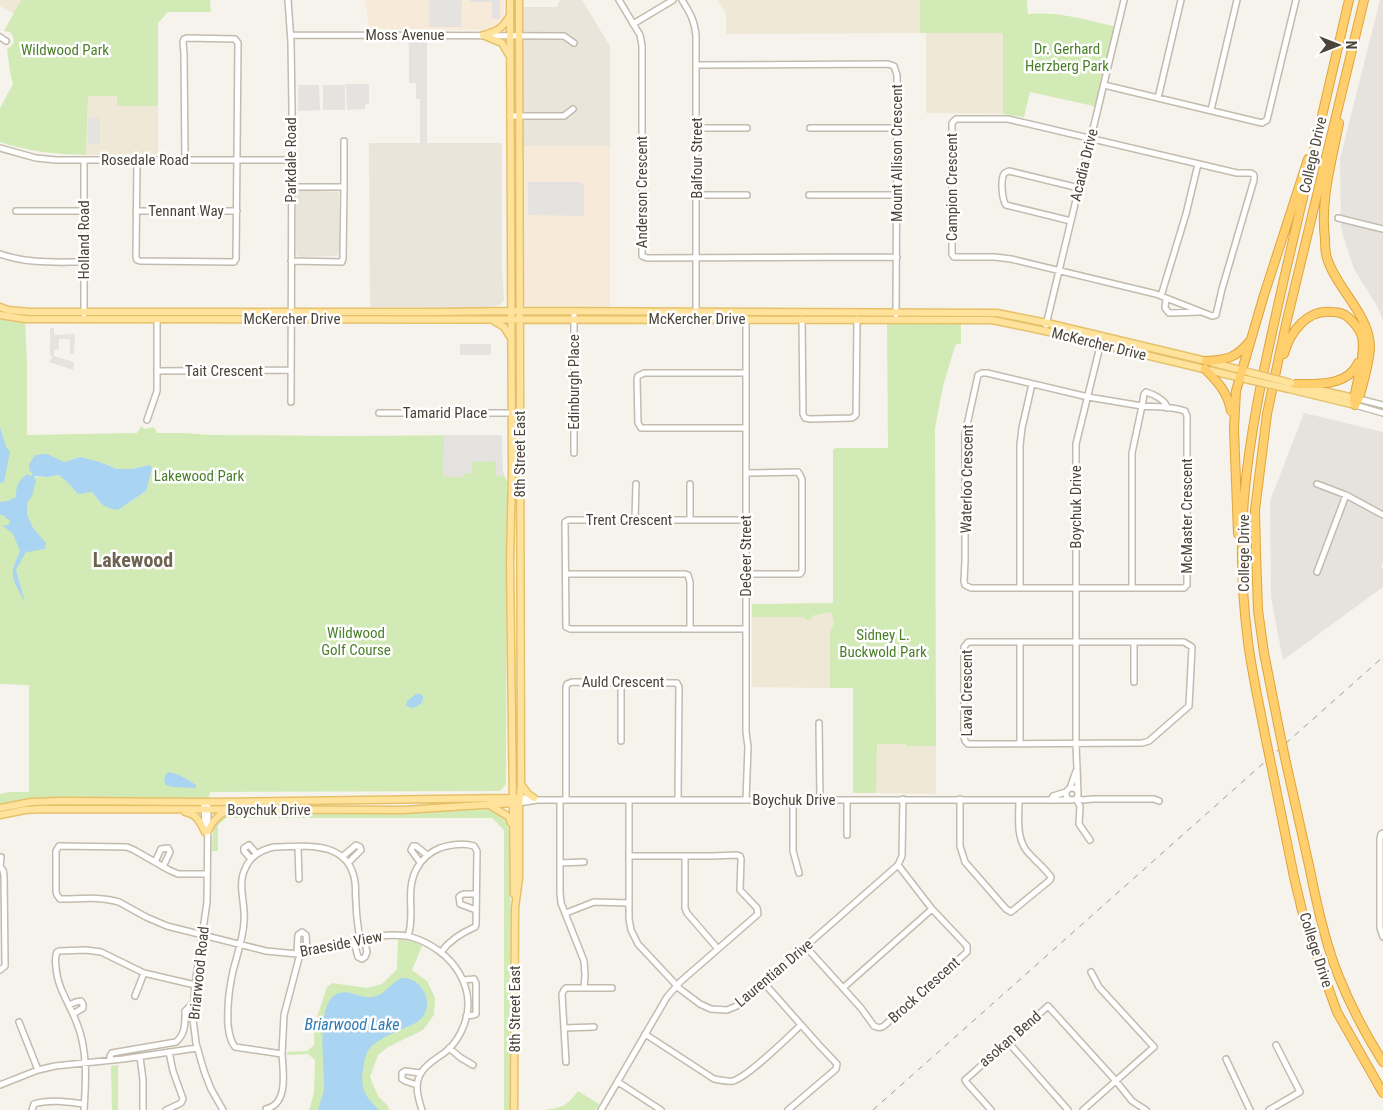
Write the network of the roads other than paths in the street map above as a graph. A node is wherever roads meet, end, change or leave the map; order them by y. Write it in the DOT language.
graph roads {
  1 [pos="288,0"];
  2 [pos="510,0"];
  3 [pos="519,0"];
  4 [pos="619,0"];
  5 [pos="673,0"];
  6 [pos="682,0"];
  7 [pos="1124,0"];
  8 [pos="1181,0"];
  9 [pos="1237,0"];
  10 [pos="1296,0"];
  11 [pos="1349,0"];
  12 [pos="1364,0"];
  13 [pos="510,16"];
  14 [pos="634,24"];
  15 [pos="290,35"];
  16 [pos="483,35"];
  17 [pos="510,36"];
  18 [pos="519,36"];
  19 [pos="0,37"];
  20 [pos="6,40"];
  21 [pos="574,43"];
  22 [pos="510,57"];
  23 [pos="696,65"];
  24 [pos="1346,76"];
  25 [pos="1104,85"];
  26 [pos="1158,98"];
  27 [pos="1324,107"];
  28 [pos="573,109"];
  29 [pos="1211,110"];
  30 [pos="510,116"];
  31 [pos="519,116"];
  32 [pos="697,128"];
  33 [pos="747,128"];
  34 [pos="810,128"];
  35 [pos="897,128"];
  36 [pos="1091,139"];
  37 [pos="344,141"];
  38 [pos="0,148"];
  39 [pos="84,160"];
  40 [pos="136,160"];
  41 [pos="185,160"];
  42 [pos="237,160"];
  43 [pos="292,160"];
  44 [pos="1198,164"];
  45 [pos="291,187"];
  46 [pos="344,187"];
  47 [pos="1079,188"];
  48 [pos="809,194"];
  49 [pos="696,195"];
  50 [pos="747,195"];
  51 [pos="897,195"];
  52 [pos="16,211"];
  53 [pos="84,211"];
  54 [pos="136,211"];
  55 [pos="236,211"];
  56 [pos="1338,218"];
  57 [pos="1071,221"];
  58 [pos="1383,229"];
  59 [pos="0,254"];
  60 [pos="897,257"];
  61 [pos="696,258"];
  62 [pos="291,261"];
  63 [pos="84,262"];
  64 [pos="1060,270"];
  65 [pos="510,276"];
  66 [pos="519,292"];
  67 [pos="1164,296"];
  68 [pos="0,307"];
  69 [pos="510,310"];
  70 [pos="491,311"];
  71 [pos="520,311"];
  72 [pos="534,311"];
  73 [pos="574,311"];
  74 [pos="696,311"];
  75 [pos="1201,312"];
  76 [pos="0,315"];
  77 [pos="84,316"];
  78 [pos="291,316"];
  79 [pos="746,316"];
  80 [pos="896,316"];
  81 [pos="157,319"];
  82 [pos="536,319"];
  83 [pos="574,319"];
  84 [pos="696,319"];
  85 [pos="802,319"];
  86 [pos="857,319"];
  87 [pos="486,320"];
  88 [pos="510,320"];
  89 [pos="520,320"];
  90 [pos="1047,323"];
  91 [pos="1045,331"];
  92 [pos="1102,337"];
  93 [pos="512,338"];
  94 [pos="521,338"];
  95 [pos="1252,340"];
  96 [pos="1100,344"];
  97 [pos="1362,354"];
  98 [pos="1206,365"];
  99 [pos="291,370"];
  100 [pos="157,371"];
  101 [pos="746,373"];
  102 [pos="1241,374"];
  103 [pos="1032,384"];
  104 [pos="1292,385"];
  105 [pos="1088,397"];
  106 [pos="1356,401"];
  107 [pos="291,402"];
  108 [pos="1383,405"];
  109 [pos="1142,406"];
  110 [pos="1166,408"];
  111 [pos="379,413"];
  112 [pos="512,413"];
  113 [pos="1383,413"];
  114 [pos="1267,414"];
  115 [pos="147,420"];
  116 [pos="746,428"];
  117 [pos="1234,429"];
  118 [pos="574,453"];
  119 [pos="746,473"];
  120 [pos="636,484"];
  121 [pos="690,484"];
  122 [pos="1317,484"];
  123 [pos="1346,495"];
  124 [pos="1383,515"];
  125 [pos="635,520"];
  126 [pos="690,520"];
  127 [pos="746,520"];
  128 [pos="1317,572"];
  129 [pos="566,574"];
  130 [pos="746,574"];
  131 [pos="1020,588"];
  132 [pos="1076,588"];
  133 [pos="1132,588"];
  134 [pos="1244,602"];
  135 [pos="690,628"];
  136 [pos="746,629"];
  137 [pos="1134,642"];
  138 [pos="1020,643"];
  139 [pos="1076,643"];
  140 [pos="1134,682"];
  141 [pos="622,683"];
  142 [pos="819,724"];
  143 [pos="621,741"];
  144 [pos="1020,743"];
  145 [pos="1076,744"];
  146 [pos="1076,771"];
  147 [pos="521,784"];
  148 [pos="513,786"];
  149 [pos="1068,790"];
  150 [pos="500,798"];
  151 [pos="1075,798"];
  152 [pos="536,799"];
  153 [pos="793,799"];
  154 [pos="820,799"];
  155 [pos="903,799"];
  156 [pos="960,799"];
  157 [pos="516,800"];
  158 [pos="563,800"];
  159 [pos="629,800"];
  160 [pos="678,800"];
  161 [pos="746,800"];
  162 [pos="846,800"];
  163 [pos="1019,800"];
  164 [pos="1051,800"];
  165 [pos="1159,801"];
  166 [pos="206,802"];
  167 [pos="490,805"];
  168 [pos="0,808"];
  169 [pos="231,809"];
  170 [pos="172,810"];
  171 [pos="206,810"];
  172 [pos="0,816"];
  173 [pos="512,827"];
  174 [pos="206,832"];
  175 [pos="1383,833"];
  176 [pos="847,835"];
  177 [pos="1090,840"];
  178 [pos="298,847"];
  179 [pos="256,853"];
  180 [pos="427,856"];
  181 [pos="629,856"];
  182 [pos="685,856"];
  183 [pos="1,857"];
  184 [pos="342,857"];
  185 [pos="251,859"];
  186 [pos="154,862"];
  187 [pos="420,862"];
  188 [pos="560,862"];
  189 [pos="584,862"];
  190 [pos="348,863"];
  191 [pos="898,865"];
  192 [pos="0,867"];
  193 [pos="163,867"];
  194 [pos="799,873"];
  195 [pos="206,874"];
  196 [pos="299,879"];
  197 [pos="476,894"];
  198 [pos="629,902"];
  199 [pos="515,908"];
  200 [pos="932,909"];
  201 [pos="476,910"];
  202 [pos="566,913"];
  203 [pos="202,935"];
  204 [pos="408,936"];
  205 [pos="1383,937"];
  206 [pos="360,940"];
  207 [pos="240,944"];
  208 [pos="806,946"];
  209 [pos="718,949"];
  210 [pos="307,952"];
  211 [pos="441,952"];
  212 [pos="299,954"];
  213 [pos="0,970"];
  214 [pos="1091,972"];
  215 [pos="144,973"];
  216 [pos="463,980"];
  217 [pos="764,984"];
  218 [pos="195,985"];
  219 [pos="676,986"];
  220 [pos="584,988"];
  221 [pos="612,988"];
  222 [pos="843,988"];
  223 [pos="135,996"];
  224 [pos="193,1004"];
  225 [pos="69,1005"];
  226 [pos="73,1014"];
  227 [pos="466,1016"];
  228 [pos="18,1022"];
  229 [pos="801,1025"];
  230 [pos="594,1027"];
  231 [pos="564,1028"];
  232 [pos="645,1034"];
  233 [pos="1008,1042"];
  234 [pos="1276,1045"];
  235 [pos="197,1048"];
  236 [pos="449,1048"];
  237 [pos="169,1052"];
  238 [pos="282,1054"];
  239 [pos="140,1057"];
  240 [pos="1226,1059"];
  241 [pos="110,1060"];
  242 [pos="86,1062"];
  243 [pos="566,1062"];
  244 [pos="1383,1062"];
  245 [pos="473,1064"];
  246 [pos="38,1070"];
  247 [pos="420,1073"];
  248 [pos="1116,1081"];
  249 [pos="618,1082"];
  250 [pos="0,1085"];
  251 [pos="417,1085"];
  252 [pos="1383,1094"];
  253 [pos="84,1104"];
  254 [pos="266,1109"];
  255 [pos="32,1110"];
  256 [pos="84,1110"];
  257 [pos="143,1110"];
  258 [pos="166,1110"];
  259 [pos="223,1110"];
  260 [pos="422,1110"];
  261 [pos="514,1110"];
  262 [pos="601,1110"];
  263 [pos="661,1110"];
  264 [pos="788,1110"];
  265 [pos="991,1110"];
  266 [pos="1068,1110"];
  267 [pos="1083,1110"];
  268 [pos="1146,1110"];
  269 [pos="1250,1110"];
  270 [pos="1269,1110"];
  1 -- 15 [label="street, Parkdale Road"];
  2 -- 13 [label="main road, 8th Street East"];
  3 -- 18 [label="main road, 8th Street East"];
  4 -- 14 [label="street, Anderson Crescent"];
  5 -- 14 [label="street"];
  6 -- 23 [label="street, Balfour Street"];
  7 -- 25 [label="street, Acadia Drive"];
  8 -- 26 [label="street"];
  9 -- 29 [label="street"];
  10 -- 29 [label="street"];
  11 -- 27 [label="highway, College Drive"];
  12 -- 24 [label="highway, College Drive"];
  13 -- 16 [label="main road"];
  13 -- 17 [label="main road, 8th Street East"];
  14 -- 61 [label="street, Anderson Crescent"];
  15 -- 16 [label="street, Moss Avenue"];
  15 -- 43 [label="street, Parkdale Road"];
  16 -- 17 [label="street, Moss Avenue"];
  16 -- 22 [label="main road"];
  17 -- 18 [label="street, Moss Avenue"];
  17 -- 22 [label="main road, 8th Street East"];
  18 -- 21 [label="street, Moss Avenue"];
  18 -- 31 [label="main road, 8th Street East"];
  19 -- 20 [label="street"];
  22 -- 30 [label="main road, 8th Street East"];
  23 -- 32 [label="street, Balfour Street"];
  23 -- 35 [label="street, Mount Allison Crescent"];
  24 -- 106 [label="highway"];
  24 -- 114 [label="highway, College Drive"];
  25 -- 26 [label="street"];
  25 -- 36 [label="street, Acadia Drive"];
  26 -- 29 [label="street"];
  27 -- 95 [label="highway"];
  27 -- 134 [label="highway, College Drive"];
  28 -- 31 [label="street"];
  30 -- 31 [label="street"];
  30 -- 65 [label="main road, 8th Street East"];
  31 -- 66 [label="main road, 8th Street East"];
  32 -- 33 [label="street"];
  32 -- 49 [label="street, Balfour Street"];
  34 -- 35 [label="street"];
  35 -- 51 [label="street, Mount Allison Crescent"];
  36 -- 44 [label="street"];
  36 -- 47 [label="street, Acadia Drive"];
  36 -- 64 [label="street, Campion Crescent"];
  37 -- 46 [label="street"];
  38 -- 39 [label="street, Rosedale Road"];
  39 -- 40 [label="street, Rosedale Road"];
  39 -- 53 [label="street, Holland Road"];
  40 -- 41 [label="street, Rosedale Road"];
  40 -- 54 [label="street"];
  41 -- 42 [label="street, Rosedale Road"];
  41 -- 42 [label="street"];
  42 -- 43 [label="street, Rosedale Road"];
  42 -- 55 [label="street"];
  43 -- 45 [label="street, Parkdale Road"];
  44 -- 67 [label="street"];
  44 -- 75 [label="street"];
  45 -- 46 [label="street"];
  45 -- 62 [label="street, Parkdale Road"];
  46 -- 62 [label="street"];
  47 -- 57 [label="street, Acadia Drive"];
  47 -- 57 [label="street"];
  48 -- 51 [label="street"];
  49 -- 50 [label="street"];
  49 -- 61 [label="street, Balfour Street"];
  51 -- 60 [label="street, Mount Allison Crescent"];
  52 -- 53 [label="street"];
  53 -- 63 [label="street, Holland Road"];
  54 -- 55 [label="street, Tennant Way"];
  54 -- 55 [label="street"];
  56 -- 58 [label="street"];
  57 -- 64 [label="street, Acadia Drive"];
  59 -- 63 [label="street"];
  60 -- 61 [label="street, Anderson Crescent"];
  60 -- 80 [label="street, Mount Allison Crescent"];
  61 -- 74 [label="street, Balfour Street"];
  62 -- 78 [label="street, Parkdale Road"];
  63 -- 77 [label="street, Holland Road"];
  64 -- 67 [label="street"];
  64 -- 90 [label="street, Acadia Drive"];
  65 -- 69 [label="main road, 8th Street East"];
  65 -- 70 [label="main road"];
  66 -- 71 [label="main road, 8th Street East"];
  66 -- 72 [label="main road"];
  67 -- 75 [label="street"];
  67 -- 75 [label="street"];
  68 -- 77 [label="main road, McKercher Drive"];
  69 -- 70 [label="main road, McKercher Drive"];
  69 -- 71 [label="main road, McKercher Drive"];
  69 -- 88 [label="main road, 8th Street East"];
  70 -- 78 [label="main road, McKercher Drive"];
  71 -- 72 [label="main road, McKercher Drive"];
  71 -- 89 [label="main road, 8th Street East"];
  72 -- 73 [label="main road, McKercher Drive"];
  73 -- 74 [label="main road, McKercher Drive"];
  73 -- 83 [label="street, Edinburgh Place"];
  74 -- 79 [label="main road, McKercher Drive"];
  74 -- 84 [label="street, Balfour Street"];
  76 -- 77 [label="main road, McKercher Drive"];
  77 -- 78 [label="main road, McKercher Drive"];
  77 -- 81 [label="main road, McKercher Drive"];
  78 -- 81 [label="main road, McKercher Drive"];
  78 -- 87 [label="main road, McKercher Drive"];
  78 -- 99 [label="street"];
  79 -- 80 [label="main road, McKercher Drive"];
  79 -- 84 [label="main road, McKercher Drive"];
  79 -- 85 [label="main road, McKercher Drive"];
  79 -- 101 [label="street, DeGeer Street"];
  80 -- 86 [label="main road, McKercher Drive"];
  80 -- 90 [label="main road, McKercher Drive"];
  80 -- 91 [label="main road, McKercher Drive"];
  81 -- 100 [label="street"];
  82 -- 83 [label="main road, McKercher Drive"];
  82 -- 89 [label="main road, McKercher Drive"];
  82 -- 94 [label="main road"];
  83 -- 84 [label="main road, McKercher Drive"];
  83 -- 118 [label="street, Edinburgh Place"];
  85 -- 86 [label="main road, McKercher Drive"];
  85 -- 86 [label="street"];
  87 -- 88 [label="main road, McKercher Drive"];
  87 -- 93 [label="main road"];
  88 -- 89 [label="main road, McKercher Drive"];
  88 -- 93 [label="main road, 8th Street East"];
  89 -- 94 [label="main road, 8th Street East"];
  90 -- 91 [label="street, Acadia Drive"];
  90 -- 92 [label="main road, McKercher Drive"];
  91 -- 96 [label="main road, McKercher Drive"];
  92 -- 96 [label="street, Boychuk Drive"];
  92 -- 98 [label="main road, McKercher Drive"];
  93 -- 112 [label="main road, 8th Street East"];
  94 -- 147 [label="main road, 8th Street East"];
  95 -- 98 [label="highway"];
  95 -- 102 [label="highway"];
  96 -- 98 [label="main road, McKercher Drive"];
  96 -- 105 [label="street, Boychuk Drive"];
  97 -- 104 [label="highway"];
  97 -- 106 [label="highway"];
  97 -- 114 [label="highway"];
  98 -- 102 [label="main road, McKercher Drive"];
  98 -- 117 [label="highway"];
  99 -- 100 [label="street, Tait Crescent"];
  99 -- 107 [label="street"];
  100 -- 115 [label="street"];
  101 -- 116 [label="street, DeGeer Street"];
  101 -- 116 [label="street"];
  102 -- 104 [label="main road, McKercher Drive, bridge"];
  102 -- 117 [label="highway"];
  103 -- 105 [label="street, Waterloo Crescent"];
  103 -- 131 [label="street"];
  103 -- 131 [label="street, Waterloo Crescent"];
  104 -- 106 [label="main road, McKercher Drive"];
  105 -- 109 [label="street, McMaster Crescent"];
  105 -- 132 [label="street, Boychuk Drive"];
  106 -- 108 [label="street, McKercher Drive"];
  106 -- 113 [label="street, McKercher Drive"];
  109 -- 110 [label="street, McMaster Crescent"];
  109 -- 110 [label="street, McMaster Crescent"];
  109 -- 133 [label="street"];
  110 -- 133 [label="street, McMaster Crescent"];
  111 -- 112 [label="street, Tamarid Place"];
  112 -- 148 [label="main road, 8th Street East"];
  114 -- 244 [label="highway, College Drive, bridge"];
  116 -- 119 [label="street, DeGeer Street"];
  117 -- 134 [label="highway"];
  119 -- 127 [label="street, DeGeer Street"];
  119 -- 130 [label="street"];
  120 -- 125 [label="street"];
  121 -- 126 [label="street"];
  122 -- 123 [label="street"];
  123 -- 124 [label="street"];
  123 -- 128 [label="street"];
  125 -- 126 [label="street, Trent Crescent"];
  125 -- 129 [label="street, Trent Crescent"];
  126 -- 127 [label="street, Trent Crescent"];
  127 -- 130 [label="street, DeGeer Street"];
  129 -- 135 [label="street"];
  129 -- 135 [label="street, Trent Crescent"];
  130 -- 136 [label="street, DeGeer Street"];
  131 -- 132 [label="street, Waterloo Crescent"];
  132 -- 133 [label="street, McMaster Crescent"];
  132 -- 139 [label="street, Boychuk Drive"];
  134 -- 252 [label="highway, College Drive, bridge"];
  135 -- 136 [label="street, Trent Crescent"];
  136 -- 161 [label="street, DeGeer Street"];
  137 -- 139 [label="street, Laval Crescent"];
  137 -- 140 [label="street"];
  137 -- 145 [label="street, Laval Crescent"];
  138 -- 139 [label="street, Laval Crescent"];
  138 -- 144 [label="street"];
  138 -- 144 [label="street, Laval Crescent"];
  139 -- 145 [label="street, Boychuk Drive"];
  141 -- 143 [label="street"];
  141 -- 158 [label="street, Auld Crescent"];
  141 -- 160 [label="street, Auld Crescent"];
  142 -- 154 [label="street"];
  144 -- 145 [label="street, Laval Crescent"];
  145 -- 146 [label="street, Boychuk Drive"];
  146 -- 149 [label="street, Boychuk Drive"];
  146 -- 151 [label="street, Boychuk Drive"];
  147 -- 152 [label="main road"];
  147 -- 157 [label="main road, 8th Street East"];
  148 -- 150 [label="main road"];
  148 -- 157 [label="main road, 8th Street East"];
  149 -- 151 [label="street"];
  149 -- 151 [label="street"];
  149 -- 164 [label="street, Boychuk Drive"];
  150 -- 157 [label="main road, Boychuk Drive"];
  150 -- 166 [label="main road, Boychuk Drive"];
  151 -- 164 [label="street, Boychuk Drive"];
  151 -- 165 [label="street"];
  151 -- 177 [label="street"];
  152 -- 157 [label="street, Boychuk Drive"];
  152 -- 158 [label="street, Boychuk Drive"];
  153 -- 154 [label="street, Boychuk Drive"];
  153 -- 161 [label="street, Boychuk Drive"];
  153 -- 194 [label="street"];
  154 -- 162 [label="street, Boychuk Drive"];
  155 -- 156 [label="street, Boychuk Drive"];
  155 -- 162 [label="street, Boychuk Drive"];
  155 -- 191 [label="street"];
  156 -- 163 [label="street, Boychuk Drive"];
  156 -- 163 [label="street"];
  157 -- 167 [label="main road, Boychuk Drive"];
  157 -- 173 [label="main road, 8th Street East"];
  157 -- 199 [label="main road, 8th Street East"];
  158 -- 159 [label="street, Boychuk Drive"];
  158 -- 188 [label="street"];
  159 -- 160 [label="street, Boychuk Drive"];
  159 -- 181 [label="street, Laurentian Drive"];
  160 -- 161 [label="street, Boychuk Drive"];
  162 -- 176 [label="street"];
  163 -- 164 [label="street, Boychuk Drive"];
  166 -- 168 [label="main road, Boychuk Drive"];
  166 -- 171 [label="street, Briarwood Road"];
  167 -- 169 [label="main road, Boychuk Drive"];
  167 -- 173 [label="main road"];
  169 -- 171 [label="main road, Boychuk Drive"];
  169 -- 174 [label="main road"];
  170 -- 171 [label="main road, Boychuk Drive"];
  170 -- 172 [label="main road, Boychuk Drive"];
  170 -- 174 [label="main road"];
  171 -- 174 [label="street, Briarwood Road"];
  173 -- 199 [label="main road, 8th Street East"];
  174 -- 195 [label="street, Briarwood Road"];
  175 -- 205 [label="street"];
  178 -- 179 [label="street"];
  178 -- 184 [label="street"];
  178 -- 196 [label="street"];
  179 -- 185 [label="street"];
  179 -- 185 [label="street"];
  180 -- 187 [label="street"];
  180 -- 187 [label="street"];
  180 -- 197 [label="street"];
  181 -- 182 [label="street"];
  181 -- 198 [label="street, Laurentian Drive"];
  182 -- 209 [label="street"];
  182 -- 209 [label="street"];
  183 -- 192 [label="street"];
  184 -- 190 [label="street"];
  184 -- 190 [label="street"];
  185 -- 207 [label="street"];
  186 -- 193 [label="street"];
  186 -- 193 [label="street"];
  186 -- 203 [label="street, Braeside View"];
  187 -- 204 [label="street"];
  188 -- 189 [label="street"];
  188 -- 202 [label="street"];
  190 -- 206 [label="street"];
  191 -- 200 [label="street, Brock Crescent"];
  191 -- 208 [label="street, Laurentian Drive"];
  192 -- 213 [label="street"];
  193 -- 195 [label="street"];
  195 -- 203 [label="street, Briarwood Road"];
  197 -- 201 [label="street"];
  197 -- 201 [label="street"];
  198 -- 202 [label="street"];
  198 -- 219 [label="street, Laurentian Drive"];
  199 -- 261 [label="main road, 8th Street East"];
  200 -- 222 [label="street"];
  200 -- 222 [label="street, Brock Crescent"];
  201 -- 211 [label="street"];
  202 -- 220 [label="street"];
  203 -- 207 [label="street, Braeside View"];
  203 -- 218 [label="street, Briarwood Road"];
  204 -- 206 [label="street, Braeside View"];
  204 -- 211 [label="street, Braeside View"];
  206 -- 210 [label="street, Braeside View"];
  207 -- 212 [label="street, Braeside View"];
  207 -- 238 [label="street"];
  208 -- 217 [label="street, Laurentian Drive"];
  208 -- 222 [label="street, Brock Crescent"];
  209 -- 219 [label="street"];
  210 -- 212 [label="street, Braeside View"];
  210 -- 212 [label="street"];
  211 -- 216 [label="street, Braeside View"];
  212 -- 238 [label="street"];
  214 -- 248 [label="street"];
  215 -- 218 [label="street"];
  215 -- 223 [label="street"];
  215 -- 225 [label="street"];
  216 -- 227 [label="street, Braeside View"];
  216 -- 227 [label="street, Braeside View"];
  217 -- 219 [label="street, Laurentian Drive"];
  217 -- 229 [label="street"];
  218 -- 224 [label="street, Briarwood Road"];
  219 -- 232 [label="street"];
  220 -- 221 [label="street"];
  220 -- 231 [label="street"];
  224 -- 235 [label="street, Briarwood Road"];
  224 -- 241 [label="street"];
  225 -- 226 [label="street"];
  225 -- 226 [label="street"];
  226 -- 242 [label="street"];
  227 -- 236 [label="street, Braeside View"];
  228 -- 246 [label="street"];
  229 -- 232 [label="street"];
  229 -- 264 [label="street"];
  230 -- 231 [label="street"];
  231 -- 243 [label="street"];
  232 -- 249 [label="street"];
  233 -- 248 [label="street, asokan Bend"];
  233 -- 265 [label="street, asokan Bend"];
  233 -- 266 [label="street"];
  234 -- 270 [label="street"];
  235 -- 237 [label="street"];
  235 -- 259 [label="street, Briarwood Road"];
  236 -- 245 [label="street"];
  236 -- 247 [label="street, Braeside View"];
  237 -- 239 [label="street"];
  237 -- 258 [label="street"];
  238 -- 254 [label="street"];
  239 -- 241 [label="street"];
  239 -- 257 [label="street"];
  240 -- 269 [label="street"];
  241 -- 242 [label="street"];
  242 -- 246 [label="street"];
  242 -- 253 [label="street"];
  246 -- 250 [label="street"];
  247 -- 251 [label="street"];
  247 -- 251 [label="street, Braeside View"];
  248 -- 267 [label="street"];
  248 -- 268 [label="street"];
  249 -- 262 [label="street"];
  249 -- 263 [label="street"];
  251 -- 260 [label="street"];
  253 -- 255 [label="street"];
  253 -- 256 [label="street"];
}
